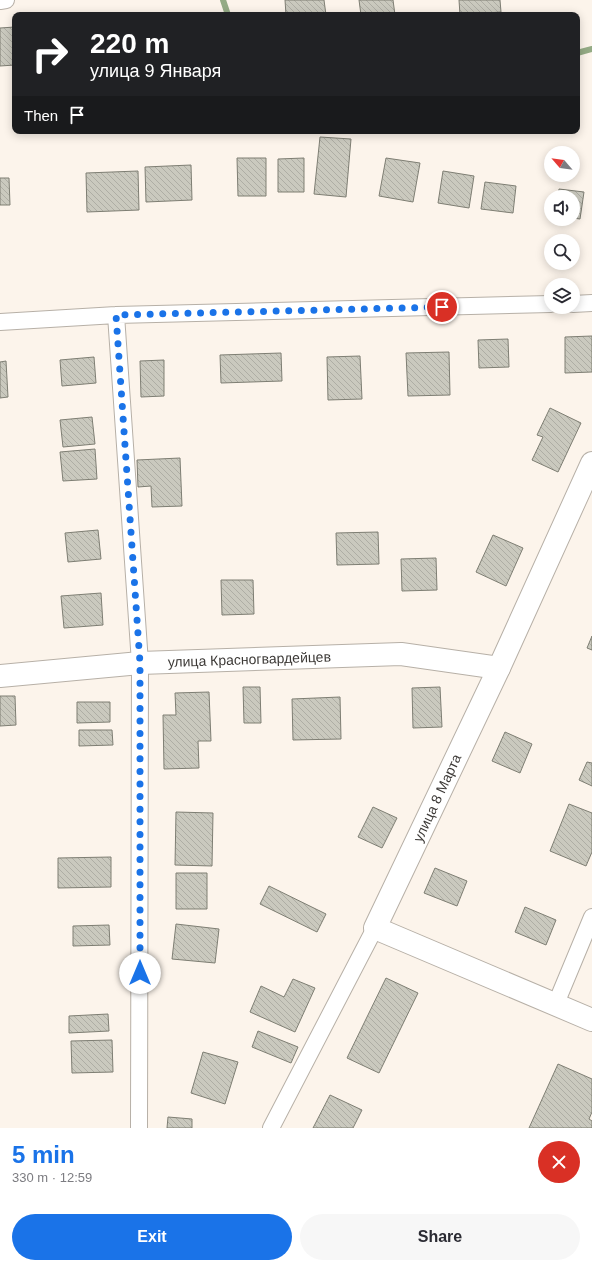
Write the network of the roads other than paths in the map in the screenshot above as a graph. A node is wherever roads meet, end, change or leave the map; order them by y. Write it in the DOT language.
graph roads {
  1 [pos="6,0"];
  2 [pos="0,1"];
  3 [pos="592,303"];
  4 [pos="544,304"];
  5 [pos="580,304"];
  6 [pos="116,315"];
  7 [pos="0,322"];
  8 [pos="592,463"];
  9 [pos="140,663"];
  10 [pos="499,668"];
  11 [pos="0,676"];
  12 [pos="592,917"];
  13 [pos="375,928"];
  14 [pos="555,1006"];
  15 [pos="592,1020"];
  16 [pos="139,1128"];
  17 [pos="271,1128"];
  1 -- 2 [label="street"];
  3 -- 5 [label="street"];
  4 -- 6 [label="street"];
  6 -- 7 [label="street"];
  6 -- 9 [label="street"];
  8 -- 10 [label="street, улица 8 Марта"];
  9 -- 10 [label="street, улица Красногвардейцев"];
  9 -- 11 [label="street, улица Красногвардейцев"];
  9 -- 16 [label="street"];
  10 -- 13 [label="street, улица 8 Марта"];
  12 -- 14 [label="street"];
  13 -- 14 [label="street"];
  13 -- 17 [label="street, улица 8 Марта"];
  14 -- 15 [label="street"];
}
